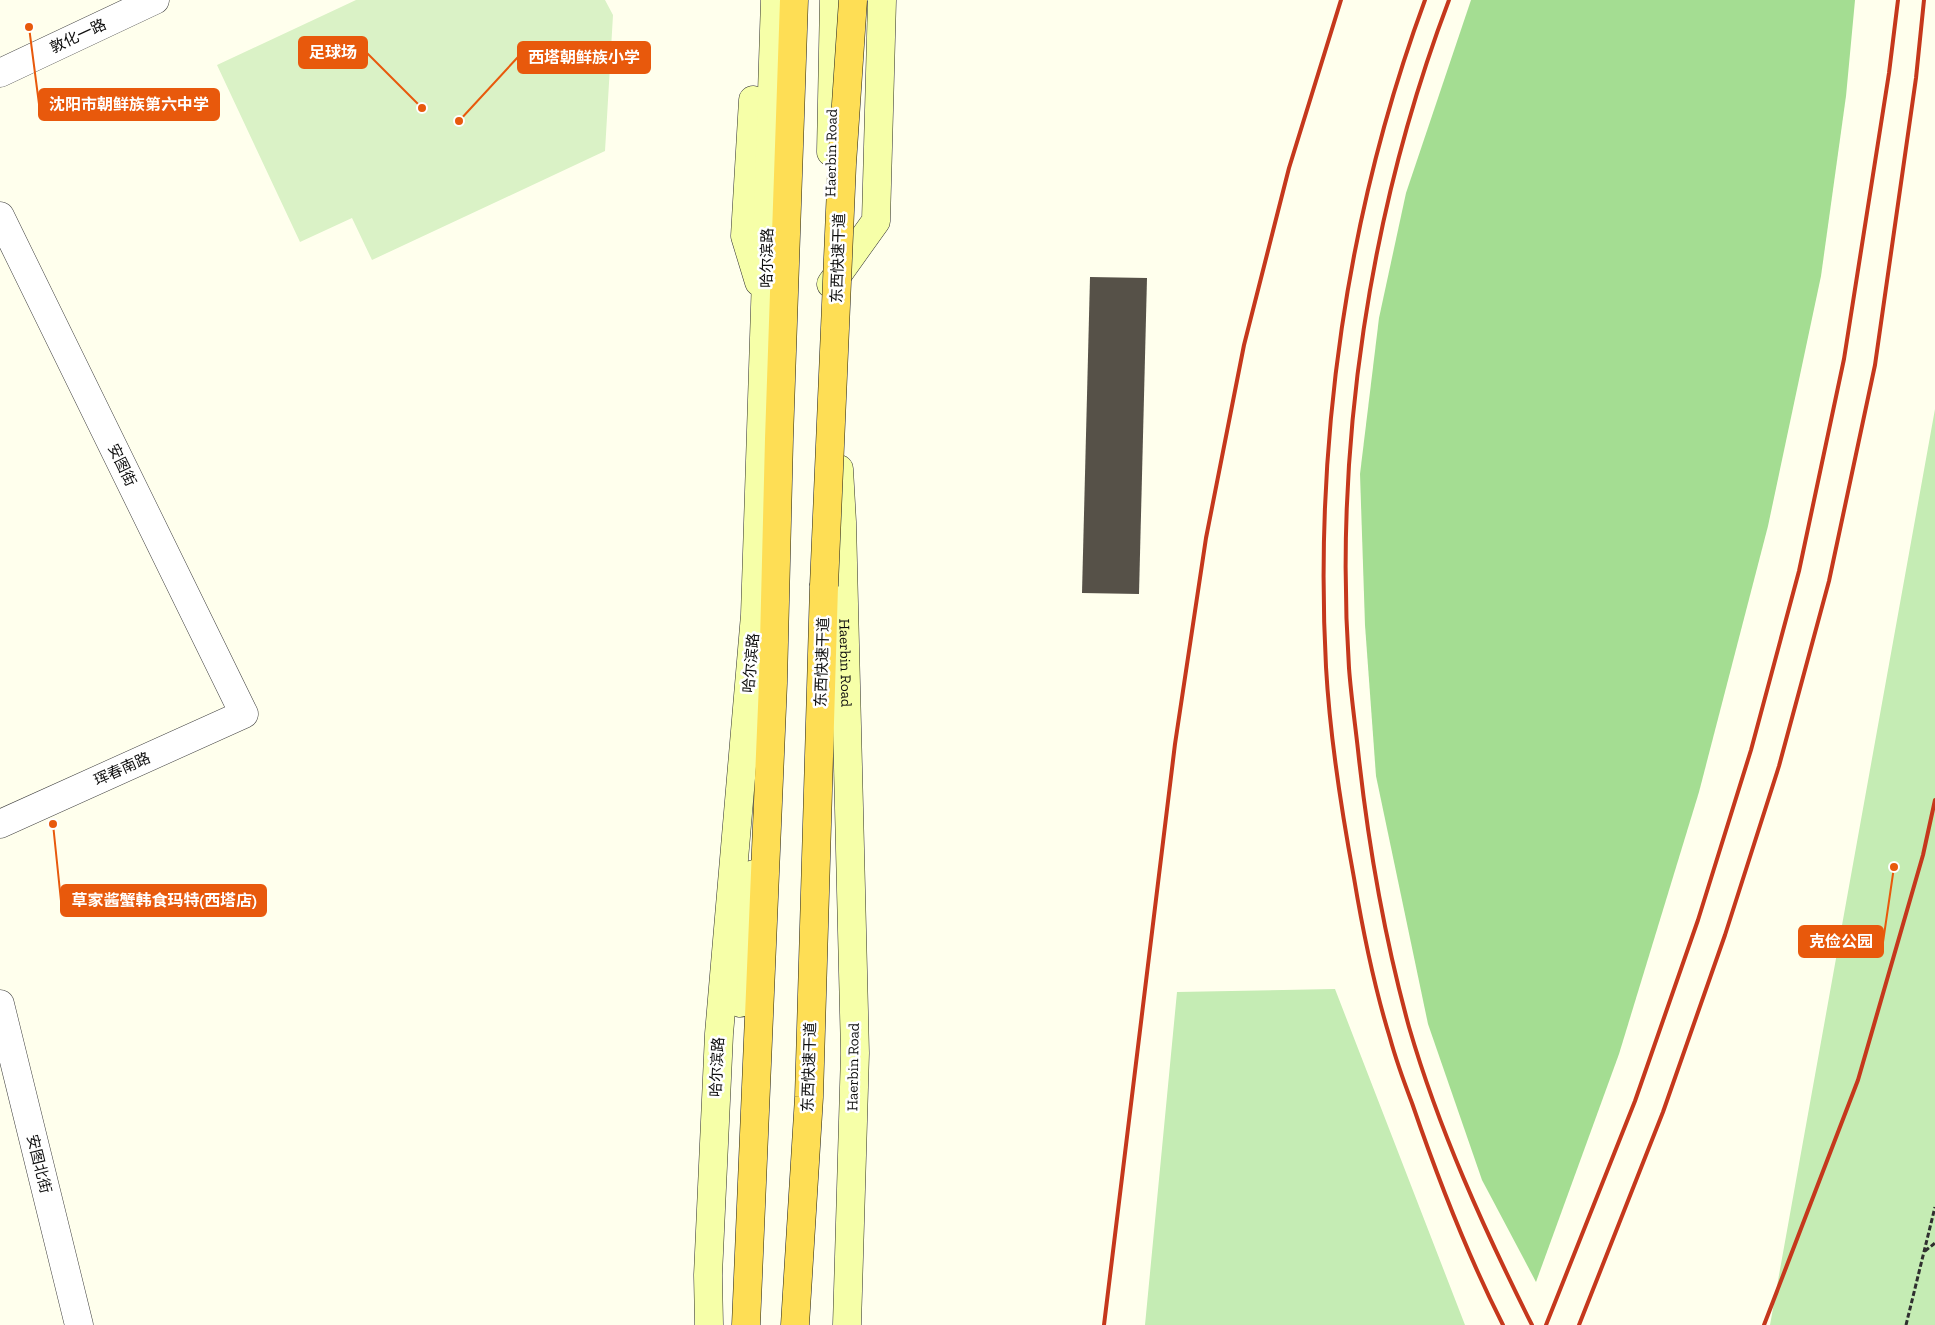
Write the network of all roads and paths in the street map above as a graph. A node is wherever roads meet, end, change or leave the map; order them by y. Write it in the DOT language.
graph roads {
  1 [pos="155,0"];
  2 [pos="759,0"];
  3 [pos="775,0"];
  4 [pos="794,0"];
  5 [pos="834,0"];
  6 [pos="853,0"];
  7 [pos="882,0"];
  8 [pos="0,73"];
  9 [pos="0,216"];
  10 [pos="828,287"];
  11 [pos="766,305"];
  12 [pos="824,586"];
  13 [pos="773,683"];
  14 [pos="244,714"];
  15 [pos="0,824"];
  16 [pos="0,1004"];
  17 [pos="1935,1207"];
  18 [pos="1935,1243"];
  19 [pos="1924,1251"];
  20 [pos="79,1325"];
  21 [pos="709,1325"];
  22 [pos="714,1325"];
  23 [pos="746,1325"];
  24 [pos="795,1325"];
  25 [pos="833,1325"];
  26 [pos="847,1325"];
  27 [pos="1906,1325"];
  1 -- 8 [label="street, 敦化一路"];
  2 -- 11 [label="main road"];
  3 -- 11 [label="main road, 哈尔滨路"];
  4 -- 13 [label="highway"];
  5 -- 10 [label="main road, Haerbin Road"];
  6 -- 12 [label="highway, 东西快速干道, bridge"];
  7 -- 10 [label="main road"];
  9 -- 14 [label="street, 安图街"];
  10 -- 26 [label="main road, Haerbin Road"];
  11 -- 21 [label="main road, 哈尔滨路"];
  12 -- 24 [label="highway, 东西快速干道"];
  12 -- 25 [label="main road"];
  13 -- 22 [label="main road"];
  13 -- 23 [label="highway"];
  14 -- 15 [label="street, 珲春南路"];
  16 -- 20 [label="street, 安图北街"];
  17 -- 19 [label="path"];
  18 -- 19 [label="path"];
  19 -- 27 [label="path"];
}
